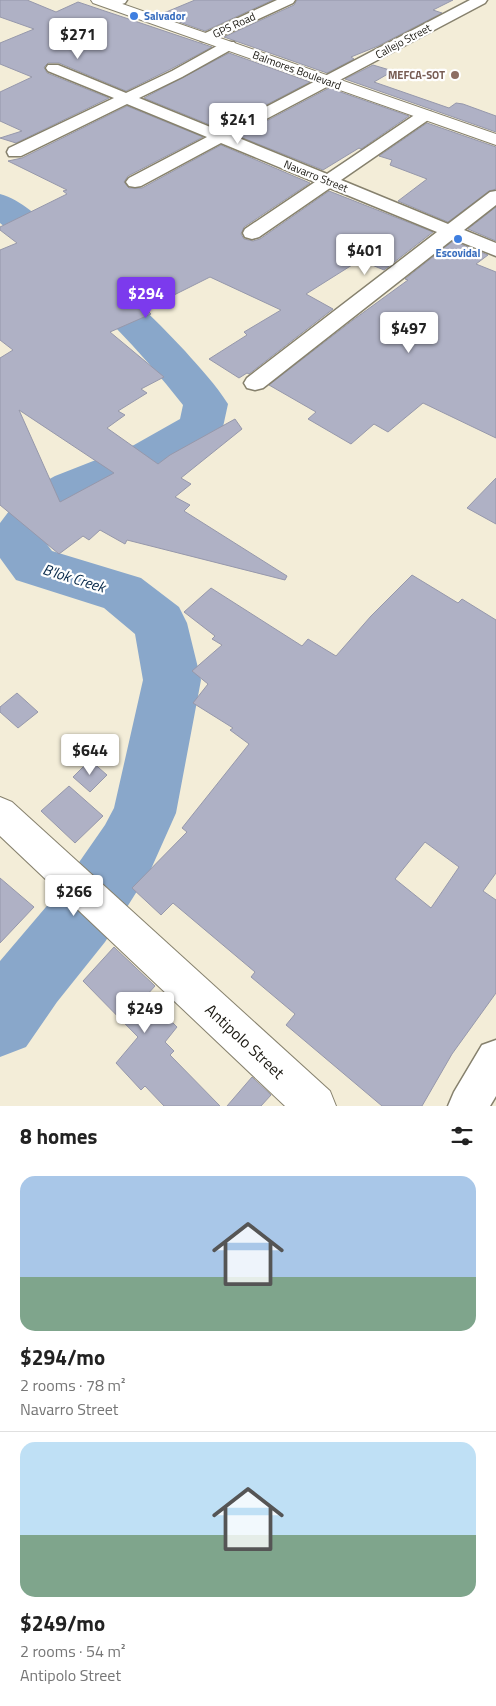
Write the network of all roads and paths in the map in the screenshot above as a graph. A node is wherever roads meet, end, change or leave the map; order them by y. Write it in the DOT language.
graph roads {
  1 [pos="288,0"];
  2 [pos="109,1"];
  3 [pos="477,2"];
  4 [pos="206,38"];
  5 [pos="229,45"];
  6 [pos="54,68"];
  7 [pos="327,82"];
  8 [pos="127,98"];
  9 [pos="425,115"];
  10 [pos="220,136"];
  11 [pos="496,140"];
  12 [pos="16,152"];
  13 [pos="328,180"];
  14 [pos="135,182"];
  15 [pos="496,196"];
  16 [pos="452,232"];
  17 [pos="252,233"];
  18 [pos="496,250"];
  19 [pos="255,383"];
  20 [pos="0,813"];
  21 [pos="496,1059"];
  22 [pos="315,1106"];
  23 [pos="468,1106"];
  1 -- 4 [label="street, GPS Road"];
  2 -- 4 [label="main road, Balmores Boulevard"];
  3 -- 7 [label="street, Callejo Street"];
  4 -- 5 [label="main road, Balmores Boulevard"];
  5 -- 7 [label="main road, Balmores Boulevard"];
  5 -- 8 [label="street"];
  6 -- 8 [label="street, Navarro Street"];
  7 -- 9 [label="main road, Balmores Boulevard"];
  7 -- 10 [label="street, Callejo Street"];
  8 -- 10 [label="street, Navarro Street"];
  8 -- 12 [label="street"];
  9 -- 11 [label="main road, Balmores Boulevard"];
  9 -- 13 [label="street"];
  10 -- 13 [label="street, Navarro Street"];
  10 -- 14 [label="street, Callejo Street"];
  13 -- 16 [label="street, Navarro Street"];
  13 -- 17 [label="street"];
  15 -- 16 [label="street"];
  16 -- 18 [label="street, Navarro Street"];
  16 -- 19 [label="street"];
  20 -- 22 [label="main road, Antipolo Street"];
  21 -- 23 [label="street"];
}
